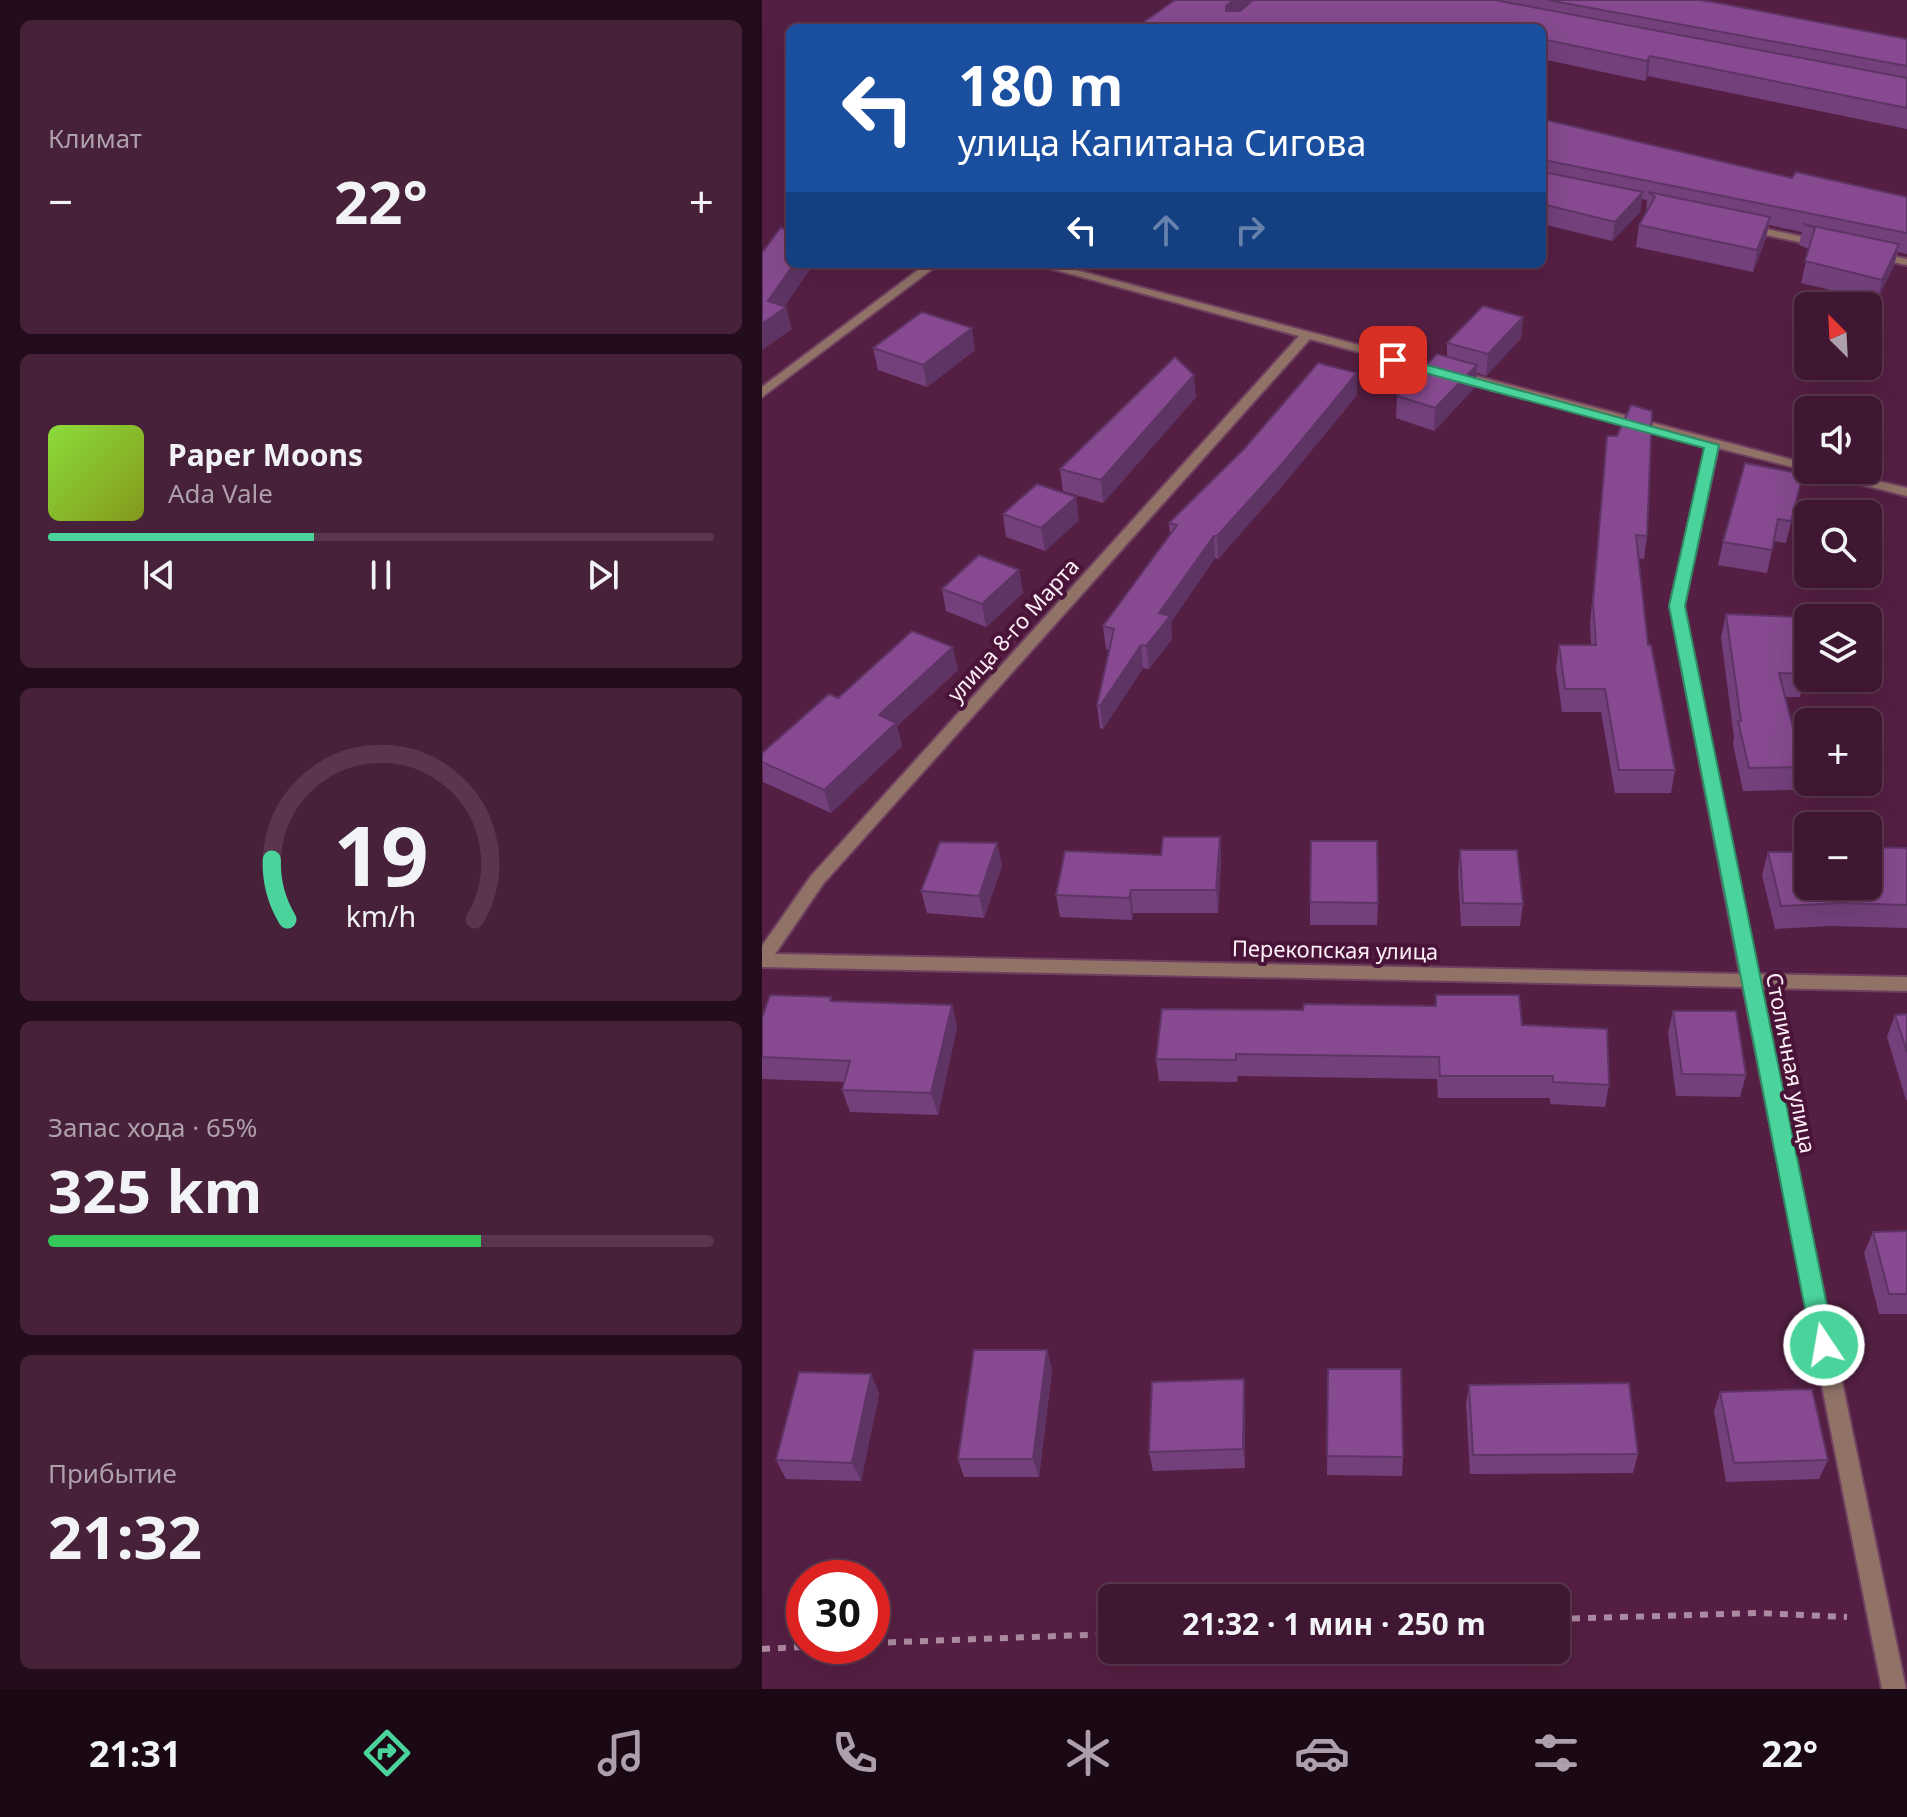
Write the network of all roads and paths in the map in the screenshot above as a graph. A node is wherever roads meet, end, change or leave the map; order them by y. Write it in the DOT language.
graph roads {
  1 [pos="1740,227"];
  2 [pos="1831,246"];
  3 [pos="1861,253"];
  4 [pos="1907,262"];
  5 [pos="928,268"];
  6 [pos="1055,268"];
  7 [pos="1306,336"];
  8 [pos="762,393"];
  9 [pos="1712,445"];
  10 [pos="1794,465"];
  11 [pos="1873,484"];
  12 [pos="1907,492"];
  13 [pos="762,960"];
  14 [pos="1750,981"];
  15 [pos="1907,984"];
  16 [pos="1879,1618"];
  17 [pos="1570,1619"];
  18 [pos="1098,1635"];
  19 [pos="890,1642"];
  20 [pos="786,1648"];
  21 [pos="762,1649"];
  22 [pos="1894,1689"];
  1 -- 2 [label="street"];
  3 -- 4 [label="street"];
  5 -- 8 [label="street"];
  6 -- 7 [label="street"];
  7 -- 9 [label="street"];
  7 -- 13 [label="street, улица 8-го Марта"];
  9 -- 10 [label="street"];
  9 -- 14 [label="street, Столичная улица"];
  11 -- 12 [label="street"];
  13 -- 14 [label="street, Перекопская улица"];
  14 -- 15 [label="street, Перекопская улица"];
  14 -- 16 [label="street, Столичная улица"];
  16 -- 17 [label="path"];
  16 -- 22 [label="street, Столичная улица"];
  18 -- 19 [label="path"];
  20 -- 21 [label="path"];
}
